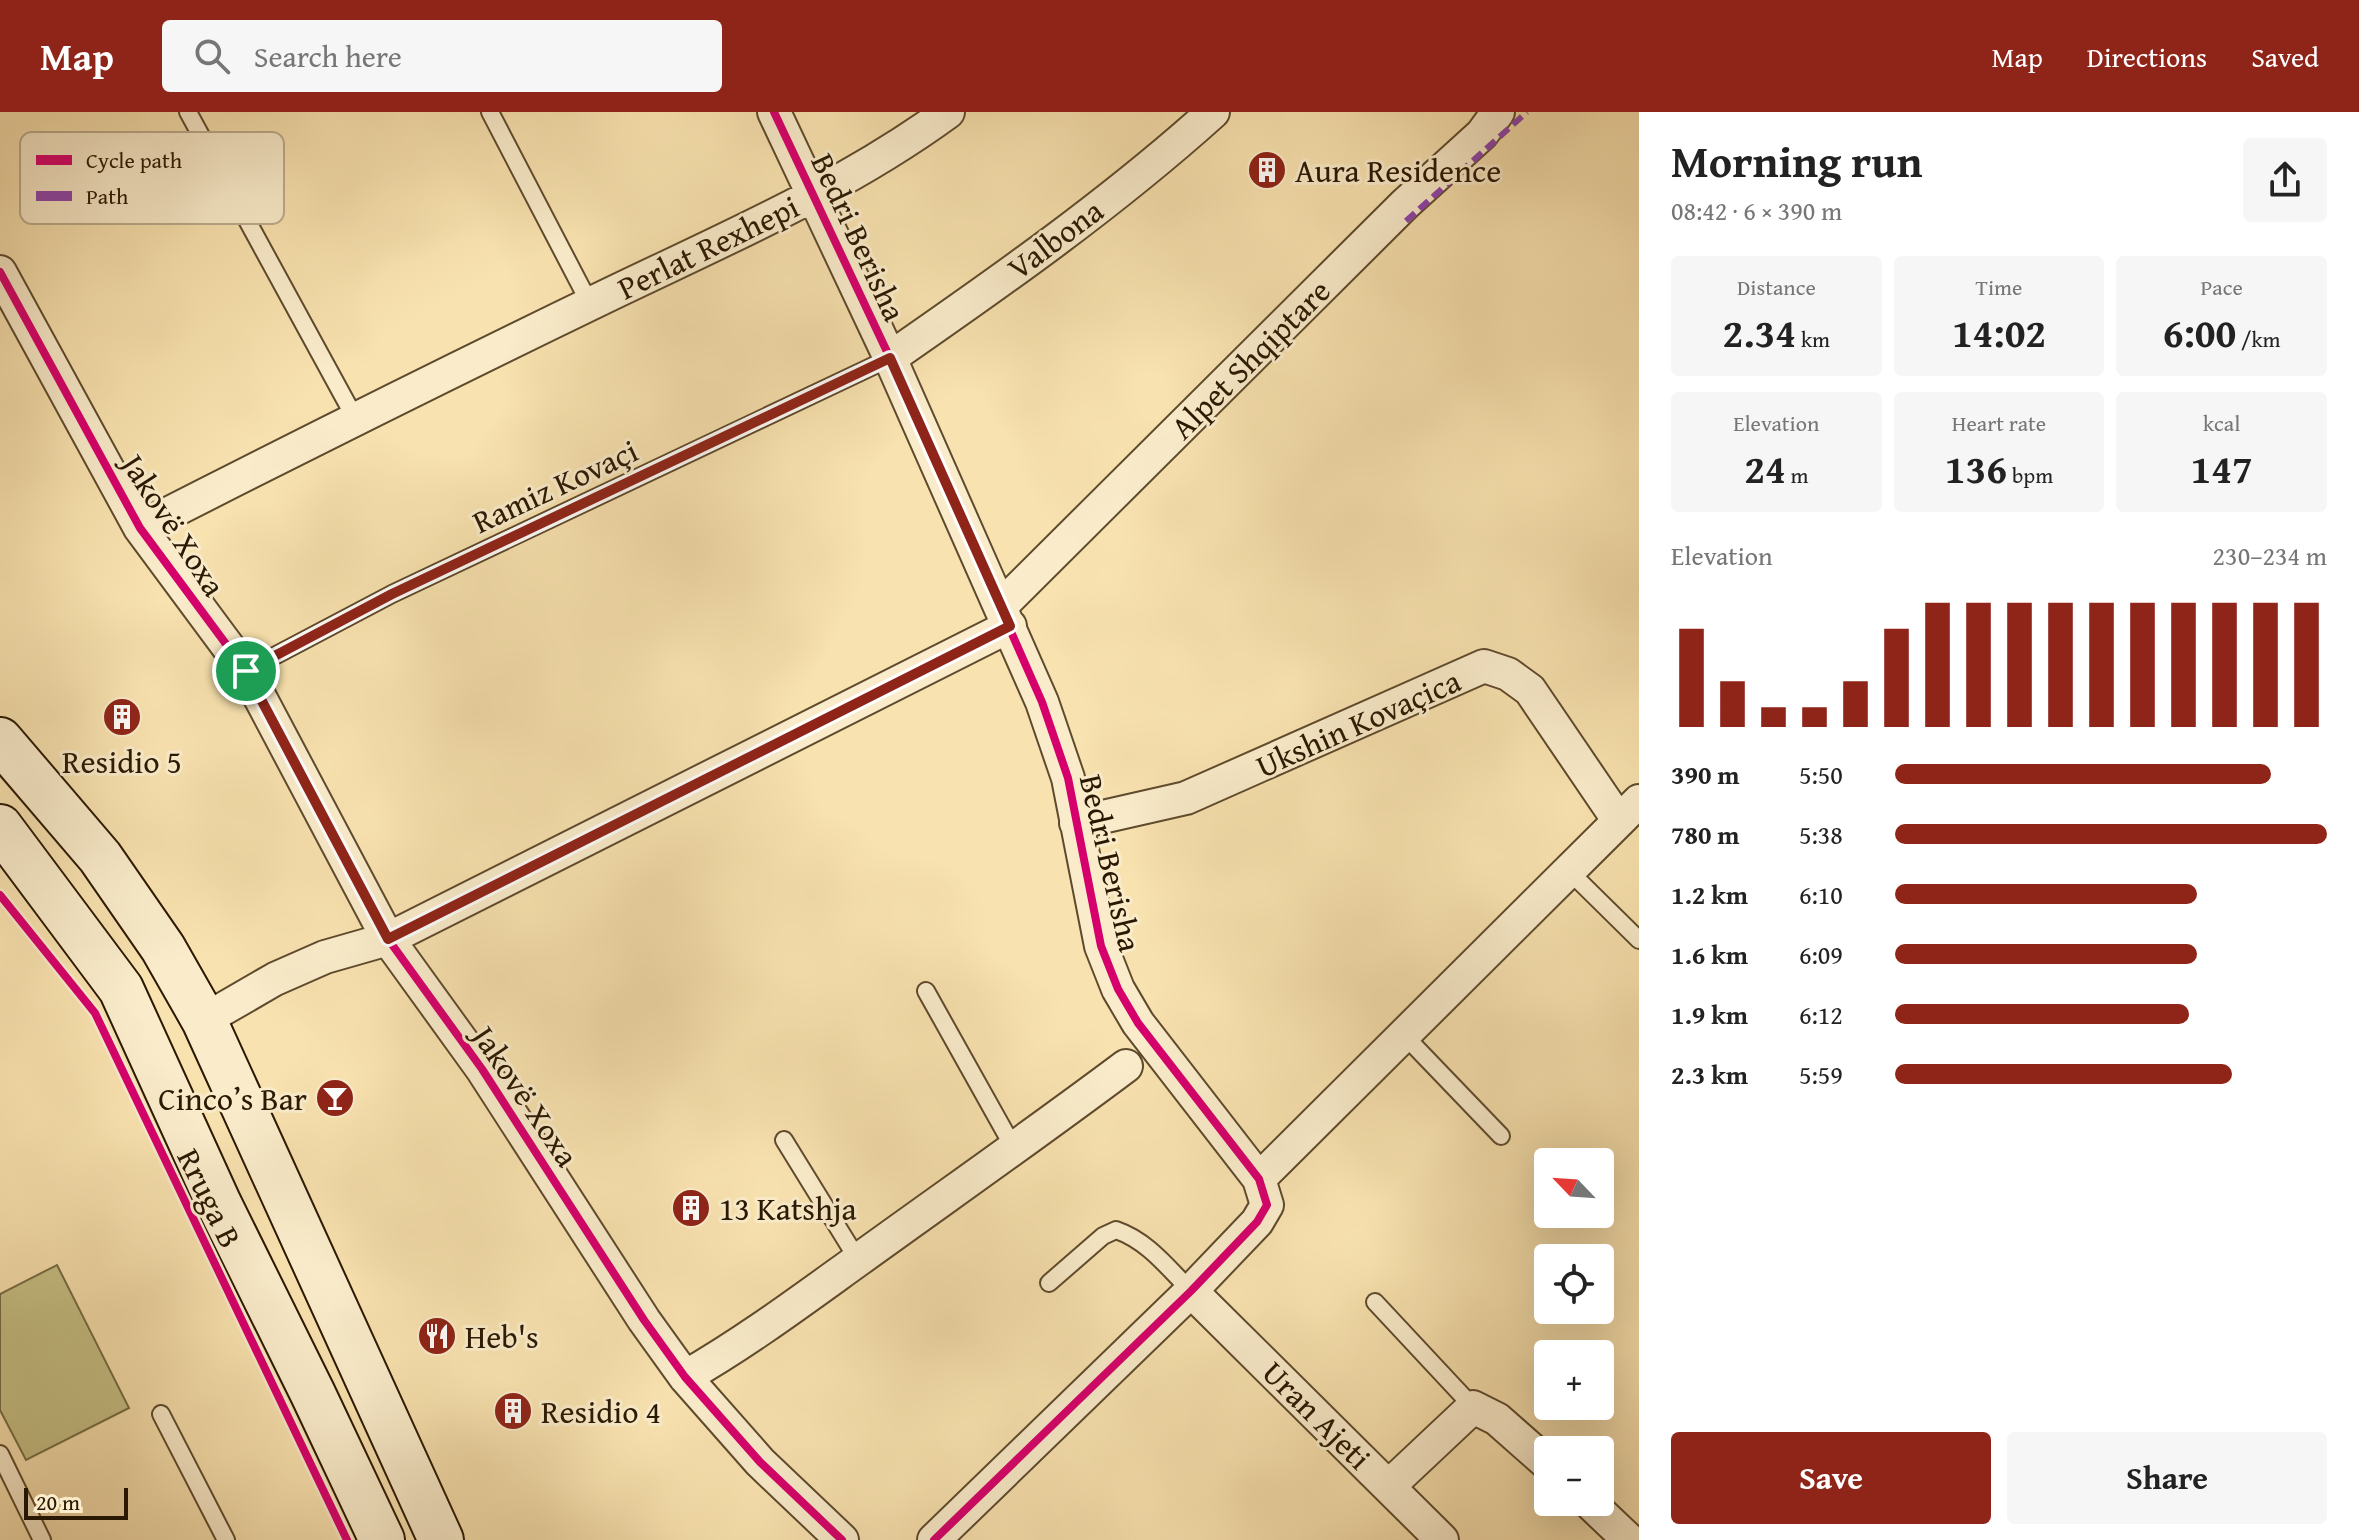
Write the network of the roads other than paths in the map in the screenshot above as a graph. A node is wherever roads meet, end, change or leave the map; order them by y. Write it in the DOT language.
graph roads {
  1 [pos="188,112"];
  2 [pos="490,112"];
  3 [pos="774,112"];
  4 [pos="948,112"];
  5 [pos="1213,112"];
  6 [pos="1498,112"];
  7 [pos="199,132"];
  8 [pos="814,196"];
  9 [pos="249,224"];
  10 [pos="0,272"];
  11 [pos="590,304"];
  12 [pos="890,358"];
  13 [pos="355,418"];
  14 [pos="140,528"];
  15 [pos="1006,616"];
  16 [pos="246,671"];
  17 [pos="0,740"];
  18 [pos="1629,811"];
  19 [pos="1076,823"];
  20 [pos="2,830"];
  21 [pos="1568,870"];
  22 [pos="388,939"];
  23 [pos="1639,940"];
  24 [pos="926,991"];
  25 [pos="204,1020"];
  26 [pos="1403,1034"];
  27 [pos="1126,1066"];
  28 [pos="1501,1136"];
  29 [pos="784,1140"];
  30 [pos="1015,1150"];
  31 [pos="1263,1192"];
  32 [pos="858,1260"];
  33 [pos="1049,1283"];
  34 [pos="1191,1291"];
  35 [pos="1375,1302"];
  36 [pos="685,1377"];
  37 [pos="1473,1407"];
  38 [pos="161,1414"];
  39 [pos="1534,1452"];
  40 [pos="0,1454"];
  41 [pos="1389,1486"];
  42 [pos="1604,1516"];
  43 [pos="42,1540"];
  44 [pos="226,1540"];
  45 [pos="382,1540"];
  46 [pos="441,1540"];
  47 [pos="842,1540"];
  48 [pos="934,1540"];
  49 [pos="1442,1540"];
  50 [pos="1629,1540"];
  1 -- 7 [label="lane"];
  2 -- 11 [label="lane, Perlat Rexhepi"];
  3 -- 8 [label="street, Bedri Berisha"];
  4 -- 8 [label="street, Perlat Rexhepi"];
  5 -- 12 [label="street, Valbona"];
  6 -- 15 [label="street, Alpet Shqiptare"];
  8 -- 11 [label="street, Perlat Rexhepi"];
  8 -- 12 [label="street, Bedri Berisha"];
  9 -- 13 [label="lane"];
  10 -- 14 [label="street, Jakovë Xoxa"];
  11 -- 13 [label="street, Perlat Rexhepi"];
  12 -- 15 [label="street, Bedri Berisha"];
  12 -- 16 [label="lane, Ramiz Kovaçi"];
  13 -- 14 [label="street, Perlat Rexhepi"];
  14 -- 16 [label="street, Jakovë Xoxa"];
  15 -- 19 [label="street, Bedri Berisha"];
  15 -- 22 [label="street, Alpet Shqiptare"];
  16 -- 22 [label="street, Jakovë Xoxa"];
  17 -- 25 [label="main road, Rruga B"];
  18 -- 19 [label="street, Ukshin Kovaçica"];
  18 -- 21 [label="street"];
  19 -- 31 [label="street, Bedri Berisha"];
  20 -- 45 [label="main road, Rruga B"];
  21 -- 23 [label="lane"];
  21 -- 26 [label="street"];
  22 -- 25 [label="street, Alpet Shqiptare"];
  22 -- 36 [label="street, Jakovë Xoxa"];
  24 -- 30 [label="lane"];
  25 -- 46 [label="main road, Rruga B"];
  26 -- 28 [label="lane"];
  26 -- 31 [label="street"];
  27 -- 30 [label="street"];
  29 -- 32 [label="lane"];
  30 -- 32 [label="street"];
  31 -- 34 [label="street"];
  32 -- 36 [label="street"];
  33 -- 34 [label="lane, Uran Ajeti"];
  34 -- 41 [label="street, Uran Ajeti"];
  34 -- 48 [label="street"];
  35 -- 37 [label="lane"];
  36 -- 47 [label="street, Jakovë Xoxa"];
  37 -- 39 [label="street"];
  37 -- 41 [label="street"];
  38 -- 44 [label="lane"];
  40 -- 43 [label="lane"];
  41 -- 49 [label="street, Uran Ajeti"];
  42 -- 50 [label="street"];
}
